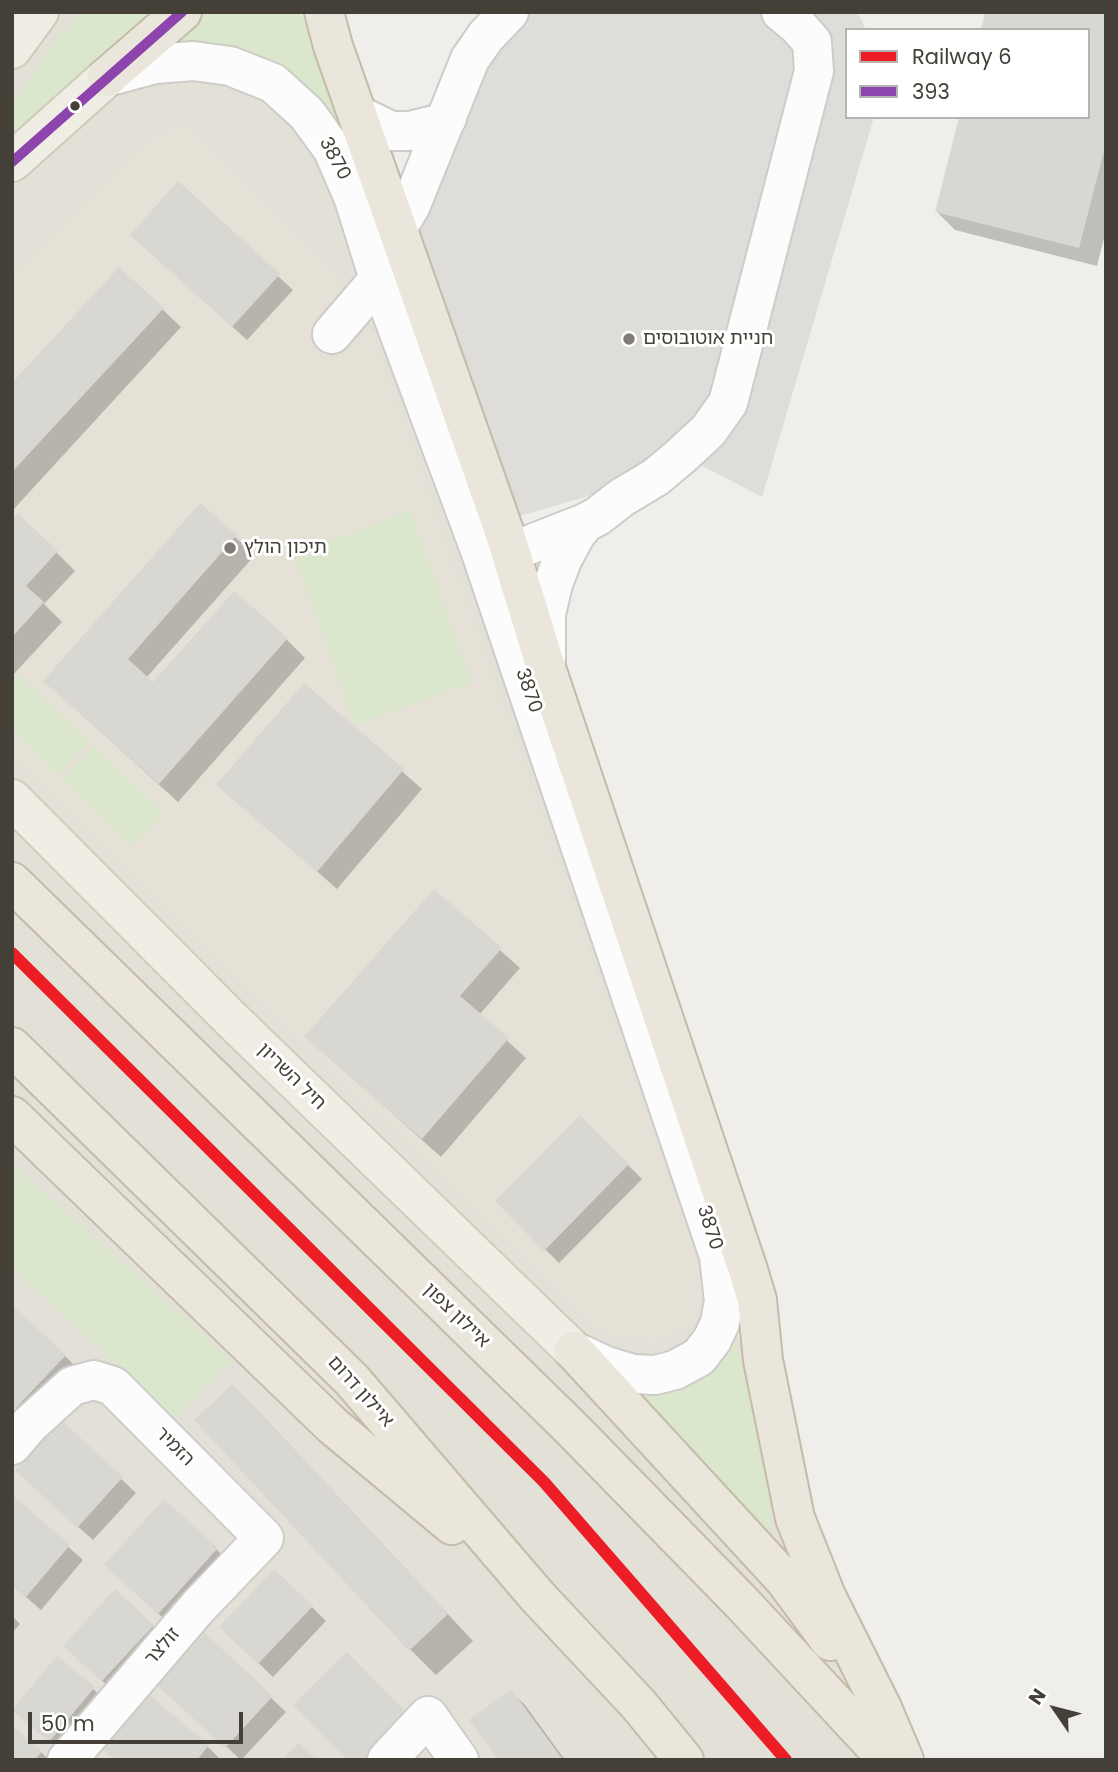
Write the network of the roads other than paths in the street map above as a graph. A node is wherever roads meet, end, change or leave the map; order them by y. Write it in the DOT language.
graph roads {
  1 [pos="39,12"];
  2 [pos="181,12"];
  3 [pos="324,12"];
  4 [pos="509,12"];
  5 [pos="781,12"];
  6 [pos="12,49"];
  7 [pos="107,77"];
  8 [pos="450,110"];
  9 [pos="358,115"];
  10 [pos="12,162"];
  11 [pos="398,226"];
  12 [pos="375,266"];
  13 [pos="332,334"];
  14 [pos="621,498"];
  15 [pos="585,523"];
  16 [pos="498,544"];
  17 [pos="547,671"];
  18 [pos="12,799"];
  19 [pos="12,882"];
  20 [pos="12,1047"];
  21 [pos="12,1116"];
  22 [pos="575,1351"];
  23 [pos="12,1445"];
  24 [pos="264,1538"];
  25 [pos="537,1596"];
  26 [pos="67,1760"];
  27 [pos="387,1760"];
  28 [pos="459,1760"];
  29 [pos="684,1760"];
  30 [pos="888,1760"];
  31 [pos="902,1760"];
  1 -- 6 [label="main road"];
  2 -- 7 [label="highway"];
  3 -- 9 [label="highway"];
  4 -- 8 [label="street"];
  5 -- 14 [label="street"];
  7 -- 10 [label="main road"];
  7 -- 12 [label="street, 3870"];
  8 -- 9 [label="street"];
  8 -- 11 [label="street"];
  9 -- 11 [label="highway"];
  11 -- 12 [label="street"];
  11 -- 16 [label="highway"];
  12 -- 13 [label="street"];
  12 -- 16 [label="street, 3870"];
  14 -- 15 [label="street"];
  14 -- 16 [label="street"];
  15 -- 16 [label="street"];
  15 -- 17 [label="street"];
  16 -- 17 [label="highway"];
  16 -- 22 [label="street, 3870"];
  17 -- 31 [label="highway"];
  18 -- 22 [label="main road, חיל השריון"];
  19 -- 30 [label="highway, איילון צפון"];
  20 -- 25 [label="highway, איילון דרום"];
  21 -- 25 [label="highway"];
  22 -- 31 [label="highway"];
  23 -- 24 [label="street, הזמיר"];
  24 -- 26 [label="street, זולצר"];
  25 -- 29 [label="highway, איילון דרום"];
  27 -- 28 [label="street"];
}
